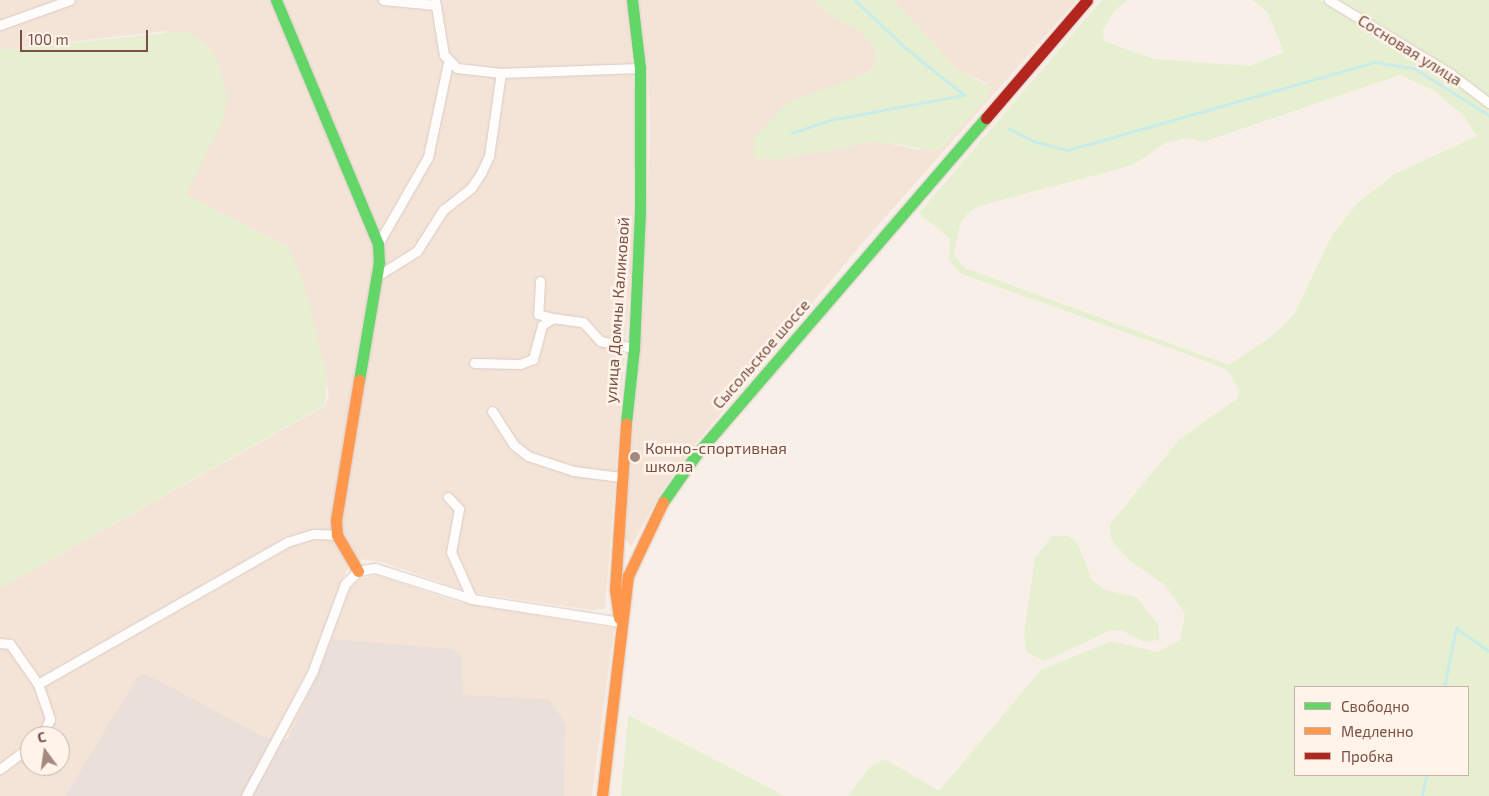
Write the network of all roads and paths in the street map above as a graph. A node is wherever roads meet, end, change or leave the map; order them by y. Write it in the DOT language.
graph roads {
  1 [pos="70,0"];
  2 [pos="276,0"];
  3 [pos="383,0"];
  4 [pos="632,0"];
  5 [pos="1087,0"];
  6 [pos="1328,0"];
  7 [pos="436,2"];
  8 [pos="0,24"];
  9 [pos="448,63"];
  10 [pos="640,68"];
  11 [pos="501,73"];
  12 [pos="1489,103"];
  13 [pos="378,244"];
  14 [pos="377,276"];
  15 [pos="540,281"];
  16 [pos="552,318"];
  17 [pos="634,348"];
  18 [pos="474,363"];
  19 [pos="492,411"];
  20 [pos="620,477"];
  21 [pos="448,497"];
  22 [pos="337,535"];
  23 [pos="358,571"];
  24 [pos="472,599"];
  25 [pos="620,622"];
  26 [pos="0,642"];
  27 [pos="38,684"];
  28 [pos="47,726"];
  29 [pos="20,754"];
  30 [pos="0,769"];
  31 [pos="246,796"];
  32 [pos="602,796"];
  1 -- 8 [label="street"];
  2 -- 13 [label="main road"];
  3 -- 7 [label="street"];
  4 -- 10 [label="main road, улица Домны Каликовой"];
  5 -- 25 [label="main road, Сысольское шоссе"];
  6 -- 12 [label="street, Сосновая улица"];
  7 -- 9 [label="street"];
  9 -- 11 [label="street"];
  9 -- 13 [label="street"];
  10 -- 11 [label="street"];
  10 -- 17 [label="main road, улица Домны Каликовой"];
  11 -- 14 [label="street"];
  13 -- 14 [label="main road"];
  14 -- 22 [label="main road"];
  15 -- 16 [label="street"];
  16 -- 17 [label="street"];
  16 -- 18 [label="street"];
  17 -- 20 [label="main road, улица Домны Каликовой"];
  19 -- 20 [label="street"];
  20 -- 25 [label="main road, улица Домны Каликовой"];
  21 -- 24 [label="street"];
  22 -- 23 [label="main road"];
  22 -- 27 [label="street"];
  23 -- 24 [label="street"];
  23 -- 31 [label="street"];
  24 -- 25 [label="street"];
  25 -- 32 [label="main road, Сысольское шоссе"];
  26 -- 27 [label="street"];
  27 -- 28 [label="street"];
  29 -- 30 [label="street"];
}
